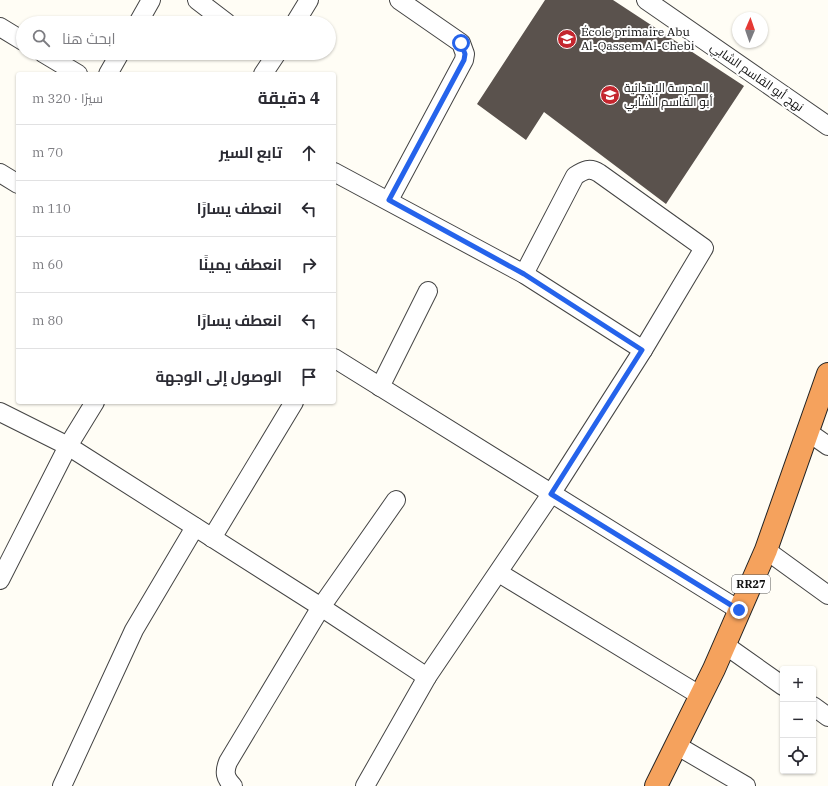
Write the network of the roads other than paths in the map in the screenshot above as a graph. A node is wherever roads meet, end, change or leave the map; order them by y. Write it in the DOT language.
graph roads {
  1 [pos="151,0"];
  2 [pos="197,0"];
  3 [pos="309,0"];
  4 [pos="399,0"];
  5 [pos="646,0"];
  6 [pos="142,16"];
  7 [pos="218,16"];
  8 [pos="299,16"];
  9 [pos="0,27"];
  10 [pos="16,37"];
  11 [pos="55,60"];
  12 [pos="116,60"];
  13 [pos="270,60"];
  14 [pos="75,72"];
  15 [pos="109,72"];
  16 [pos="264,72"];
  17 [pos="828,126"];
  18 [pos="336,173"];
  19 [pos="0,174"];
  20 [pos="16,183"];
  21 [pos="389,200"];
  22 [pos="524,274"];
  23 [pos="428,291"];
  24 [pos="642,350"];
  25 [pos="336,359"];
  26 [pos="828,374"];
  27 [pos="380,387"];
  28 [pos="94,404"];
  29 [pos="293,404"];
  30 [pos="0,412"];
  31 [pos="808,432"];
  32 [pos="68,446"];
  33 [pos="828,446"];
  34 [pos="551,494"];
  35 [pos="396,500"];
  36 [pos="195,527"];
  37 [pos="212,538"];
  38 [pos="766,550"];
  39 [pos="2,569"];
  40 [pos="499,573"];
  41 [pos="828,595"];
  42 [pos="321,608"];
  43 [pos="739,610"];
  44 [pos="725,645"];
  45 [pos="427,678"];
  46 [pos="780,684"];
  47 [pos="701,696"];
  48 [pos="816,708"];
  49 [pos="828,717"];
  50 [pos="676,745"];
  51 [pos="62,786"];
  52 [pos="233,786"];
  53 [pos="365,786"];
  54 [pos="656,786"];
  55 [pos="746,786"];
  1 -- 6 [label="street"];
  2 -- 7 [label="street"];
  3 -- 8 [label="street"];
  4 -- 21 [label="street"];
  5 -- 17 [label="street, نهج أبو القاسم الشابي"];
  9 -- 10 [label="street"];
  11 -- 14 [label="street"];
  12 -- 15 [label="street"];
  13 -- 16 [label="street"];
  18 -- 21 [label="street"];
  19 -- 20 [label="street"];
  21 -- 22 [label="street"];
  22 -- 24 [label="street"];
  22 -- 24 [label="street"];
  23 -- 27 [label="street"];
  24 -- 34 [label="street"];
  25 -- 27 [label="street"];
  26 -- 31 [label="highway, RR27"];
  27 -- 34 [label="street"];
  28 -- 32 [label="street"];
  29 -- 37 [label="street"];
  30 -- 32 [label="street"];
  31 -- 33 [label="street"];
  31 -- 38 [label="highway, RR27"];
  32 -- 36 [label="street"];
  32 -- 39 [label="street"];
  34 -- 40 [label="street"];
  34 -- 43 [label="street"];
  35 -- 42 [label="street"];
  36 -- 37 [label="street"];
  36 -- 51 [label="street"];
  37 -- 42 [label="street"];
  38 -- 41 [label="street"];
  38 -- 43 [label="highway, RR27"];
  40 -- 45 [label="street"];
  40 -- 47 [label="street"];
  42 -- 45 [label="street"];
  42 -- 52 [label="street"];
  43 -- 44 [label="highway, RR27"];
  44 -- 46 [label="street"];
  44 -- 47 [label="highway, RR27"];
  45 -- 53 [label="street"];
  47 -- 50 [label="highway, RR27"];
  48 -- 49 [label="street"];
  50 -- 54 [label="highway, RR27"];
  50 -- 55 [label="street"];
}
